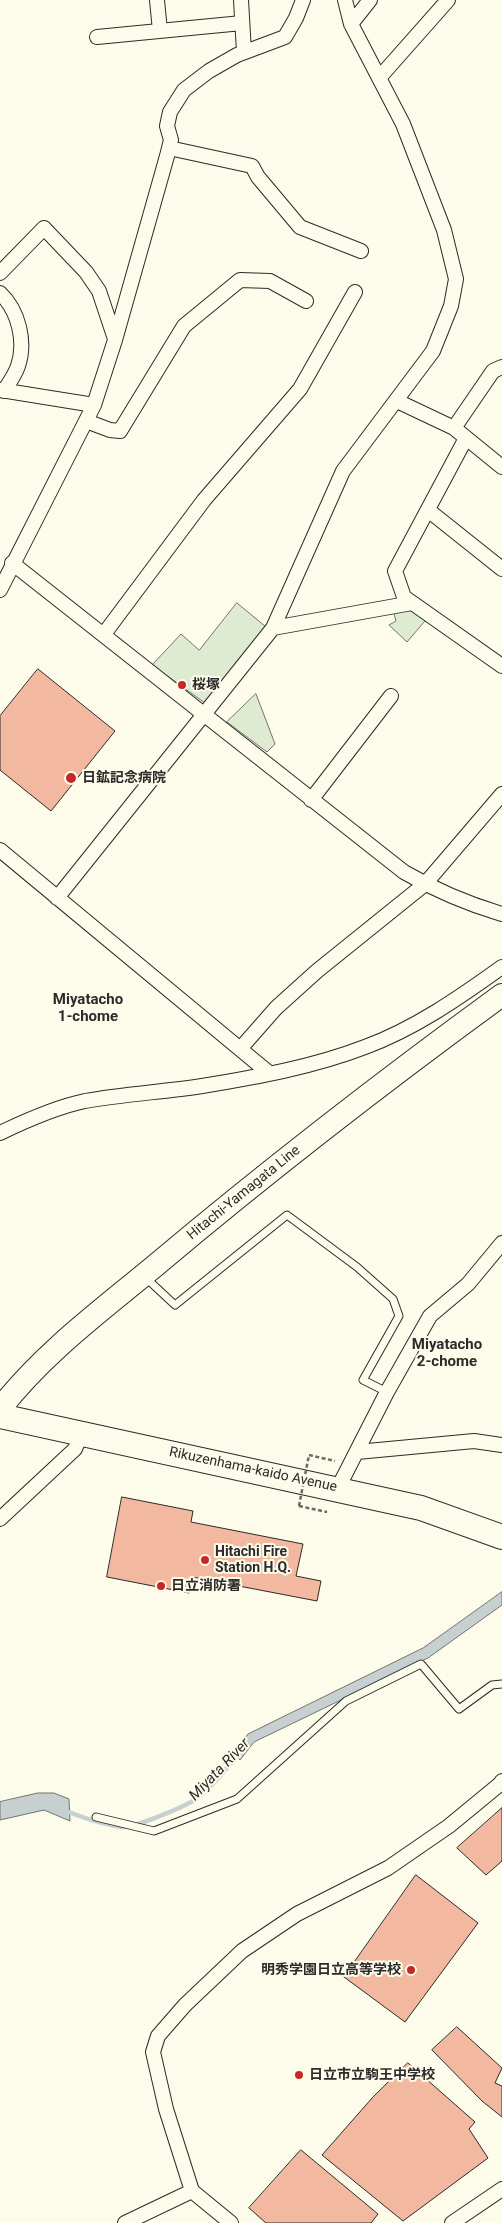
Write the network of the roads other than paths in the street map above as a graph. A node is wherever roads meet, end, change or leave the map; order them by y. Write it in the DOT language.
graph roads {
  1 [pos="158,0"];
  2 [pos="241,0"];
  3 [pos="303,0"];
  4 [pos="345,0"];
  5 [pos="370,0"];
  6 [pos="448,0"];
  7 [pos="242,23"];
  8 [pos="352,24"];
  9 [pos="160,31"];
  10 [pos="97,37"];
  11 [pos="244,52"];
  12 [pos="379,78"];
  13 [pos="169,148"];
  14 [pos="361,251"];
  15 [pos="0,273"];
  16 [pos="355,292"];
  17 [pos="0,293"];
  18 [pos="306,301"];
  19 [pos="115,340"];
  20 [pos="502,367"];
  21 [pos="2,390"];
  22 [pos="397,400"];
  23 [pos="94,406"];
  24 [pos="86,421"];
  25 [pos="454,428"];
  26 [pos="466,438"];
  27 [pos="502,467"];
  28 [pos="428,510"];
  29 [pos="12,563"];
  30 [pos="502,569"];
  31 [pos="0,590"];
  32 [pos="412,603"];
  33 [pos="273,628"];
  34 [pos="104,634"];
  35 [pos="502,666"];
  36 [pos="391,696"];
  37 [pos="204,713"];
  38 [pos="502,794"];
  39 [pos="311,800"];
  40 [pos="0,850"];
  41 [pos="425,884"];
  42 [pos="57,898"];
  43 [pos="502,914"];
  44 [pos="502,967"];
  45 [pos="502,995"];
  46 [pos="240,1049"];
  47 [pos="269,1073"];
  48 [pos="0,1133"];
  49 [pos="502,1243"];
  50 [pos="144,1276"];
  51 [pos="387,1392"];
  52 [pos="0,1409"];
  53 [pos="0,1416"];
  54 [pos="81,1434"];
  55 [pos="502,1446"];
  56 [pos="357,1452"];
  57 [pos="338,1488"];
  58 [pos="0,1519"];
  59 [pos="502,1538"];
  60 [pos="502,1684"];
  61 [pos="501,1784"];
  62 [pos="96,1817"];
  63 [pos="502,2189"];
  64 [pos="192,2191"];
  65 [pos="125,2223"];
  66 [pos="231,2223"];
  67 [pos="452,2223"];
  1 -- 9 [label="street"];
  2 -- 7 [label="street"];
  3 -- 11 [label="street"];
  4 -- 8 [label="street"];
  5 -- 8 [label="street"];
  6 -- 12 [label="street"];
  7 -- 9 [label="street"];
  7 -- 11 [label="street"];
  8 -- 12 [label="street"];
  9 -- 10 [label="street"];
  11 -- 13 [label="street"];
  12 -- 22 [label="street"];
  13 -- 14 [label="street"];
  13 -- 19 [label="street"];
  15 -- 19 [label="street"];
  16 -- 34 [label="street"];
  17 -- 21 [label="street"];
  18 -- 24 [label="street"];
  19 -- 23 [label="street"];
  20 -- 25 [label="street"];
  21 -- 23 [label="street"];
  22 -- 25 [label="street"];
  22 -- 33 [label="street"];
  23 -- 24 [label="street"];
  24 -- 29 [label="street"];
  25 -- 26 [label="street"];
  26 -- 27 [label="street"];
  26 -- 28 [label="street"];
  28 -- 30 [label="street"];
  28 -- 32 [label="street"];
  29 -- 31 [label="street"];
  29 -- 34 [label="street"];
  32 -- 33 [label="street"];
  32 -- 35 [label="street"];
  33 -- 37 [label="street"];
  34 -- 37 [label="street"];
  36 -- 39 [label="street"];
  37 -- 39 [label="street"];
  37 -- 42 [label="street"];
  38 -- 41 [label="street"];
  39 -- 41 [label="street"];
  40 -- 42 [label="street"];
  41 -- 43 [label="street"];
  41 -- 46 [label="street"];
  42 -- 46 [label="street"];
  44 -- 47 [label="street"];
  45 -- 50 [label="main road, Hitachi-Yamagata Line"];
  46 -- 47 [label="street"];
  47 -- 48 [label="street"];
  49 -- 51 [label="street"];
  50 -- 51 [label="lane"];
  50 -- 52 [label="main road, Hitachi-Yamagata Line"];
  51 -- 56 [label="street"];
  53 -- 54 [label="highway, Rikuzenhama-kaido Avenue"];
  54 -- 57 [label="highway, Rikuzenhama-kaido Avenue"];
  54 -- 58 [label="street"];
  55 -- 56 [label="street"];
  56 -- 57 [label="street"];
  57 -- 59 [label="highway, Rikuzenhama-kaido Avenue"];
  60 -- 62 [label="lane"];
  61 -- 64 [label="street"];
  63 -- 67 [label="street"];
  64 -- 65 [label="street"];
  64 -- 66 [label="street"];
}
